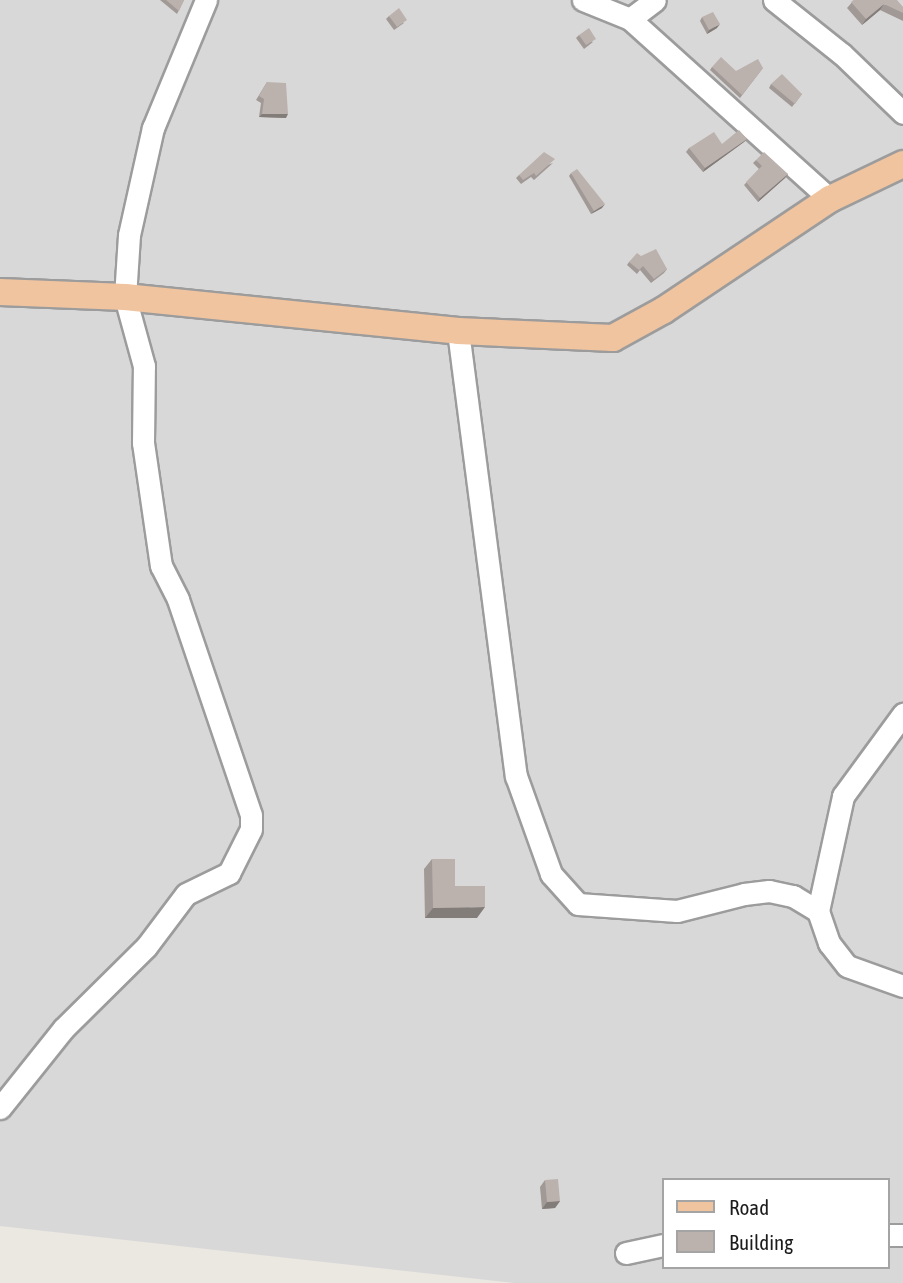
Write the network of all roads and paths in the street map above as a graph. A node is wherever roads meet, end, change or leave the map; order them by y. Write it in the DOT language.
graph roads {
  1 [pos="206,0"];
  2 [pos="583,0"];
  3 [pos="655,0"];
  4 [pos="774,0"];
  5 [pos="630,19"];
  6 [pos="903,113"];
  7 [pos="903,164"];
  8 [pos="830,199"];
  9 [pos="0,292"];
  10 [pos="125,298"];
  11 [pos="458,331"];
  12 [pos="903,715"];
  13 [pos="818,911"];
  14 [pos="903,986"];
  15 [pos="0,1108"];
  16 [pos="662,1245"];
  17 [pos="626,1253"];
  1 -- 10 [label="street"];
  2 -- 5 [label="street"];
  3 -- 5 [label="street"];
  4 -- 6 [label="street"];
  5 -- 8 [label="street"];
  7 -- 8 [label="main road"];
  8 -- 11 [label="main road"];
  9 -- 10 [label="main road"];
  10 -- 11 [label="main road"];
  10 -- 15 [label="street"];
  11 -- 13 [label="street"];
  12 -- 13 [label="street"];
  13 -- 14 [label="street"];
  16 -- 17 [label="street"];
}
